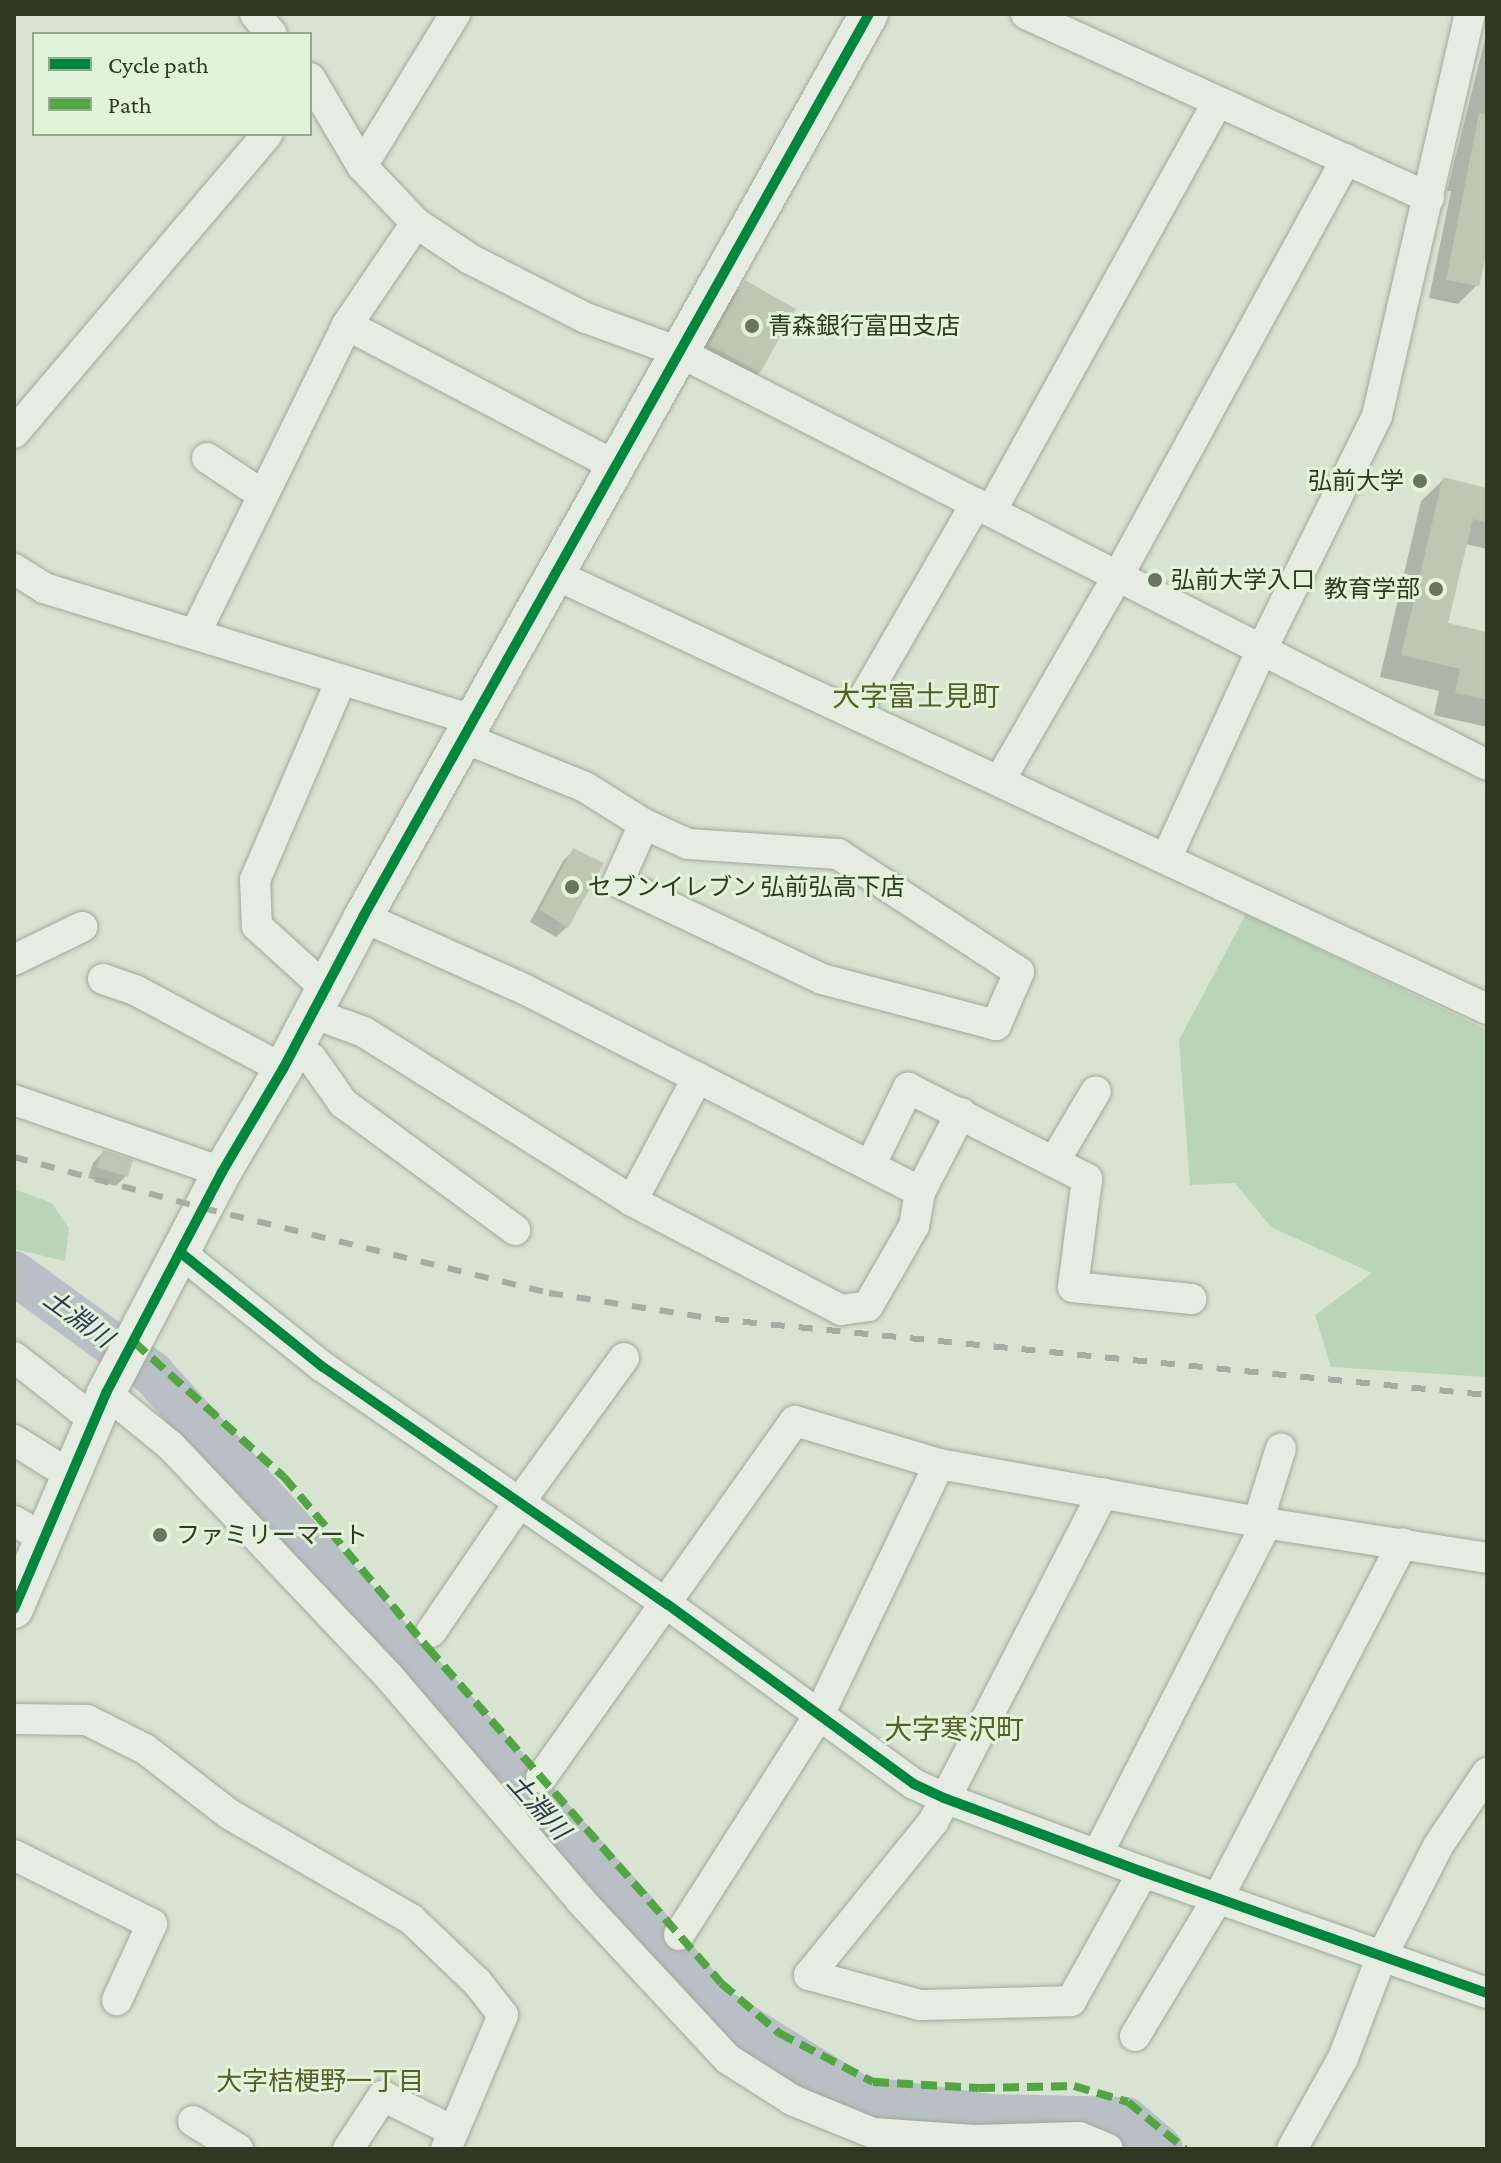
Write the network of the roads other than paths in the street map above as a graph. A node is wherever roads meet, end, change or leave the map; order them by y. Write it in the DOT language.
graph roads {
  1 [pos="255,14"];
  2 [pos="455,14"];
  3 [pos="1026,14"];
  4 [pos="1470,14"];
  5 [pos="866,15"];
  6 [pos="270,32"];
  7 [pos="312,83"];
  8 [pos="1217,103"];
  9 [pos="266,136"];
  10 [pos="1346,159"];
  11 [pos="362,166"];
  12 [pos="1429,198"];
  13 [pos="416,223"];
  14 [pos="347,325"];
  15 [pos="679,352"];
  16 [pos="14,433"];
  17 [pos="207,458"];
  18 [pos="617,467"];
  19 [pos="263,495"];
  20 [pos="984,507"];
  21 [pos="14,569"];
  22 [pos="556,575"];
  23 [pos="1118,576"];
  24 [pos="195,634"];
  25 [pos="1262,649"];
  26 [pos="341,680"];
  27 [pos="855,713"];
  28 [pos="469,729"];
  29 [pos="1487,765"];
  30 [pos="1000,780"];
  31 [pos="644,824"];
  32 [pos="1166,859"];
  33 [pos="363,917"];
  34 [pos="82,927"];
  35 [pos="14,960"];
  36 [pos="103,979"];
  37 [pos="318,1000"];
  38 [pos="1487,1009"];
  39 [pos="289,1058"];
  40 [pos="698,1077"];
  41 [pos="1096,1091"];
  42 [pos="14,1100"];
  43 [pos="961,1113"];
  44 [pos="1054,1162"];
  45 [pos="871,1164"];
  46 [pos="222,1172"];
  47 [pos="920,1192"];
  48 [pos="632,1201"];
  49 [pos="515,1230"];
  50 [pos="181,1253"];
  51 [pos="1191,1299"];
  52 [pos="14,1357"];
  53 [pos="624,1358"];
  54 [pos="105,1397"];
  55 [pos="14,1440"];
  56 [pos="1281,1448"];
  57 [pos="939,1464"];
  58 [pos="70,1475"];
  59 [pos="1103,1493"];
  60 [pos="519,1503"];
  61 [pos="1262,1523"];
  62 [pos="29,1529"];
  63 [pos="1403,1543"];
  64 [pos="1487,1558"];
  65 [pos="667,1604"];
  66 [pos="14,1609"];
  67 [pos="431,1632"];
  68 [pos="819,1715"];
  69 [pos="14,1719"];
  70 [pos="1487,1773"];
  71 [pos="541,1778"];
  72 [pos="944,1798"];
  73 [pos="1098,1853"];
  74 [pos="14,1855"];
  75 [pos="1143,1872"];
  76 [pos="1218,1898"];
  77 [pos="679,1935"];
  78 [pos="1381,1958"];
  79 [pos="1487,1993"];
  80 [pos="117,2000"];
  81 [pos="1135,2036"];
  82 [pos="193,2121"];
  83 [pos="449,2140"];
  84 [pos="238,2149"];
  85 [pos="348,2149"];
  86 [pos="1108,2149"];
  87 [pos="1292,2149"];
  1 -- 6 [label="street"];
  2 -- 11 [label="street"];
  3 -- 8 [label="street"];
  4 -- 12 [label="street"];
  5 -- 15 [label="street"];
  7 -- 11 [label="street"];
  8 -- 10 [label="street"];
  8 -- 20 [label="street"];
  9 -- 16 [label="street"];
  10 -- 12 [label="street"];
  10 -- 23 [label="street"];
  11 -- 13 [label="street"];
  12 -- 25 [label="street"];
  13 -- 14 [label="street"];
  13 -- 15 [label="street"];
  14 -- 18 [label="street"];
  14 -- 19 [label="street"];
  15 -- 18 [label="street"];
  15 -- 20 [label="street"];
  17 -- 19 [label="street"];
  18 -- 22 [label="street"];
  19 -- 24 [label="street"];
  20 -- 23 [label="street"];
  20 -- 27 [label="street"];
  21 -- 24 [label="street"];
  22 -- 27 [label="street"];
  22 -- 28 [label="street"];
  23 -- 25 [label="street"];
  23 -- 30 [label="street"];
  24 -- 26 [label="street"];
  25 -- 29 [label="street"];
  25 -- 32 [label="street"];
  26 -- 28 [label="street"];
  26 -- 37 [label="street"];
  27 -- 30 [label="street"];
  28 -- 31 [label="street"];
  28 -- 33 [label="street"];
  30 -- 32 [label="street"];
  31 -- 31 [label="street"];
  32 -- 38 [label="street"];
  33 -- 37 [label="street"];
  33 -- 40 [label="street"];
  34 -- 35 [label="street"];
  36 -- 39 [label="street"];
  37 -- 39 [label="street"];
  37 -- 48 [label="street"];
  39 -- 46 [label="street"];
  39 -- 49 [label="street"];
  40 -- 45 [label="street"];
  40 -- 48 [label="street"];
  41 -- 44 [label="street"];
  42 -- 46 [label="street"];
  43 -- 44 [label="street"];
  43 -- 45 [label="street"];
  43 -- 47 [label="street"];
  44 -- 51 [label="street"];
  45 -- 47 [label="street"];
  46 -- 50 [label="street"];
  47 -- 48 [label="street"];
  50 -- 54 [label="street"];
  50 -- 60 [label="street"];
  52 -- 54 [label="street"];
  53 -- 60 [label="street"];
  54 -- 58 [label="street"];
  54 -- 86 [label="street"];
  55 -- 58 [label="street"];
  56 -- 61 [label="street"];
  57 -- 59 [label="street"];
  57 -- 65 [label="street"];
  57 -- 68 [label="street"];
  58 -- 62 [label="street"];
  59 -- 61 [label="street"];
  59 -- 72 [label="street"];
  60 -- 65 [label="street"];
  60 -- 67 [label="street"];
  61 -- 63 [label="street"];
  61 -- 73 [label="street"];
  62 -- 66 [label="street"];
  63 -- 64 [label="street"];
  63 -- 76 [label="street"];
  65 -- 68 [label="street"];
  65 -- 71 [label="street"];
  68 -- 72 [label="street"];
  68 -- 77 [label="street"];
  69 -- 83 [label="street"];
  70 -- 78 [label="street"];
  72 -- 73 [label="street"];
  72 -- 75 [label="street"];
  73 -- 75 [label="street"];
  74 -- 80 [label="street"];
  75 -- 76 [label="street"];
  76 -- 78 [label="street"];
  76 -- 81 [label="street"];
  78 -- 79 [label="street"];
  78 -- 87 [label="street"];
  82 -- 84 [label="street"];
  83 -- 85 [label="street"];
}
